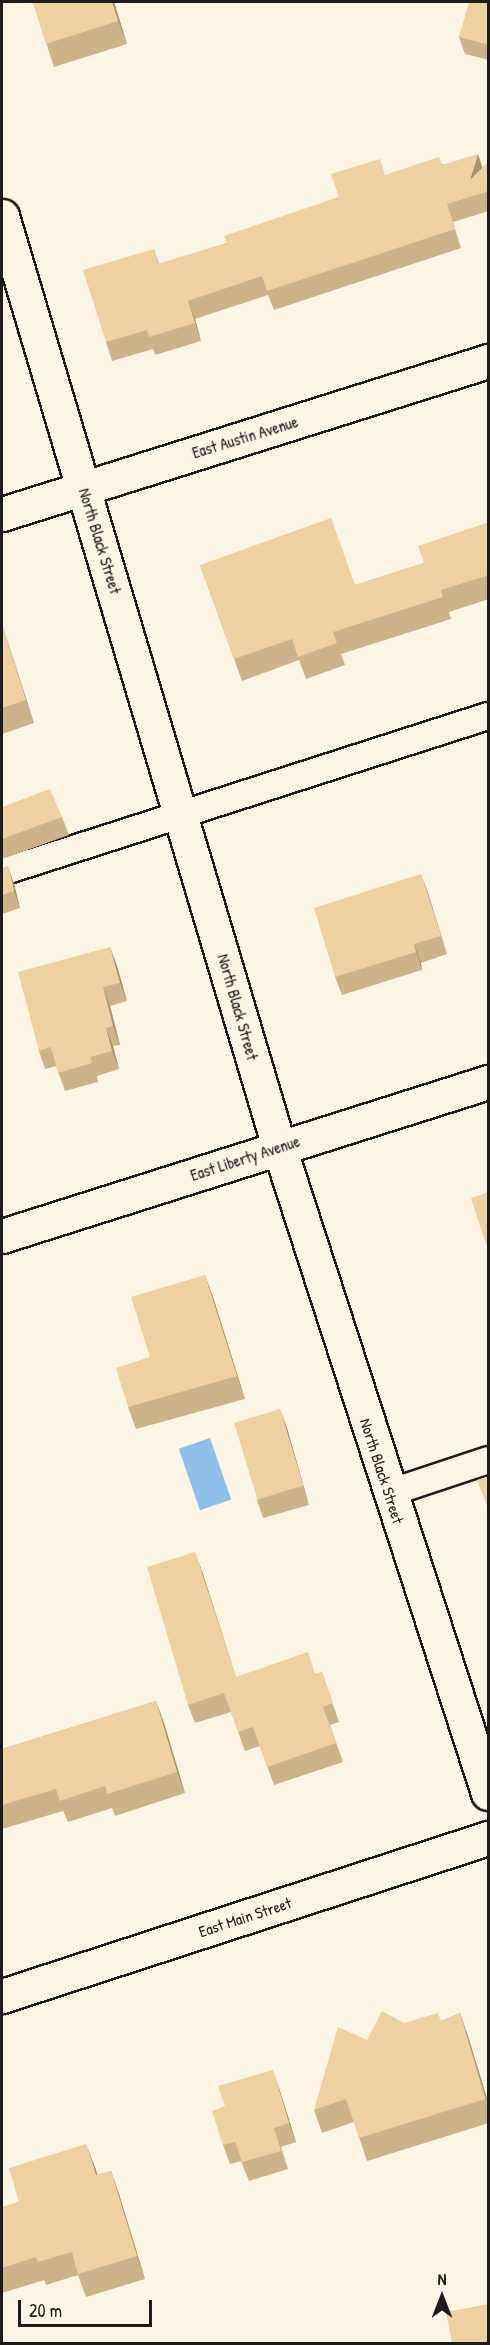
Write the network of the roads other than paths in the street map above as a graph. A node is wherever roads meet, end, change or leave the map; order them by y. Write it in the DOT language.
graph roads {
  1 [pos="2,216"];
  2 [pos="489,361"];
  3 [pos="84,487"];
  4 [pos="2,514"];
  5 [pos="489,716"];
  6 [pos="182,813"];
  7 [pos="2,872"];
  8 [pos="489,1082"];
  9 [pos="279,1147"];
  10 [pos="2,1236"];
  11 [pos="489,1460"];
  12 [pos="389,1493"];
  13 [pos="489,1793"];
  14 [pos="489,1838"];
  15 [pos="2,1996"];
  1 -- 3 [label="street, North Black Street"];
  2 -- 3 [label="street, East Austin Avenue"];
  3 -- 4 [label="street, East Austin Avenue"];
  3 -- 6 [label="street, North Black Street"];
  5 -- 6 [label="lane"];
  6 -- 7 [label="lane"];
  6 -- 9 [label="street, North Black Street"];
  8 -- 9 [label="street, East Liberty Avenue"];
  9 -- 10 [label="street, East Liberty Avenue"];
  9 -- 12 [label="street, North Black Street"];
  11 -- 12 [label="lane"];
  12 -- 13 [label="street, North Black Street"];
  14 -- 15 [label="street, East Main Street"];
}
